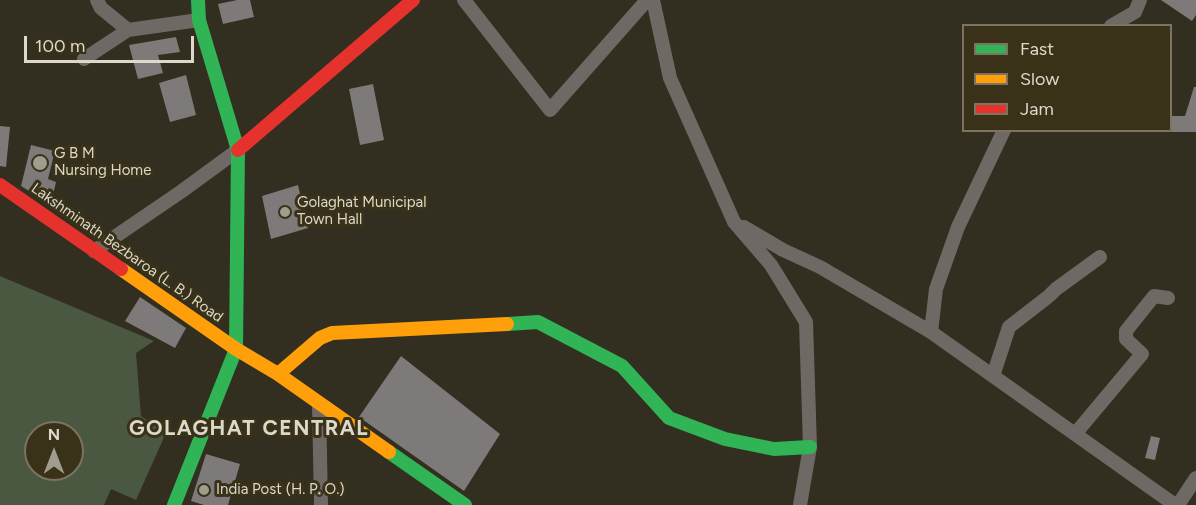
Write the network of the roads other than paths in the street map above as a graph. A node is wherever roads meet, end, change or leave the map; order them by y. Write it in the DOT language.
graph roads {
  1 [pos="97,0"];
  2 [pos="198,0"];
  3 [pos="413,0"];
  4 [pos="464,0"];
  5 [pos="647,0"];
  6 [pos="653,0"];
  7 [pos="1140,0"];
  8 [pos="199,20"];
  9 [pos="1114,24"];
  10 [pos="128,30"];
  11 [pos="84,59"];
  12 [pos="1003,132"];
  13 [pos="238,150"];
  14 [pos="0,185"];
  15 [pos="734,222"];
  16 [pos="94,251"];
  17 [pos="1100,257"];
  18 [pos="1168,298"];
  19 [pos="931,332"];
  20 [pos="236,349"];
  21 [pos="278,374"];
  22 [pos="993,376"];
  23 [pos="319,403"];
  24 [pos="1075,434"];
  25 [pos="810,447"];
  26 [pos="1196,478"];
  27 [pos="174,505"];
  28 [pos="321,505"];
  29 [pos="465,505"];
  30 [pos="800,505"];
  31 [pos="1176,505"];
  1 -- 10 [label="street"];
  2 -- 8 [label="street"];
  3 -- 13 [label="street"];
  4 -- 5 [label="street"];
  6 -- 15 [label="street"];
  7 -- 9 [label="street"];
  8 -- 10 [label="street"];
  8 -- 13 [label="street"];
  10 -- 11 [label="street"];
  12 -- 19 [label="street"];
  13 -- 16 [label="street"];
  13 -- 20 [label="street"];
  14 -- 16 [label="street, Lakshminath Bezbaroa (L. B.) Road"];
  15 -- 19 [label="street"];
  15 -- 25 [label="street"];
  16 -- 20 [label="street, Lakshminath Bezbaroa (L. B.) Road"];
  17 -- 22 [label="street"];
  18 -- 24 [label="street"];
  19 -- 22 [label="street"];
  20 -- 21 [label="street, Lakshminath Bezbaroa (L. B.) Road"];
  20 -- 27 [label="street"];
  21 -- 23 [label="street, Lakshminath Bezbaroa (L. B.) Road"];
  21 -- 25 [label="street"];
  22 -- 24 [label="street"];
  23 -- 28 [label="street"];
  23 -- 29 [label="street, Lakshminath Bezbaroa (L. B.) Road"];
  24 -- 31 [label="street"];
  25 -- 30 [label="street"];
  26 -- 31 [label="street"];
}
